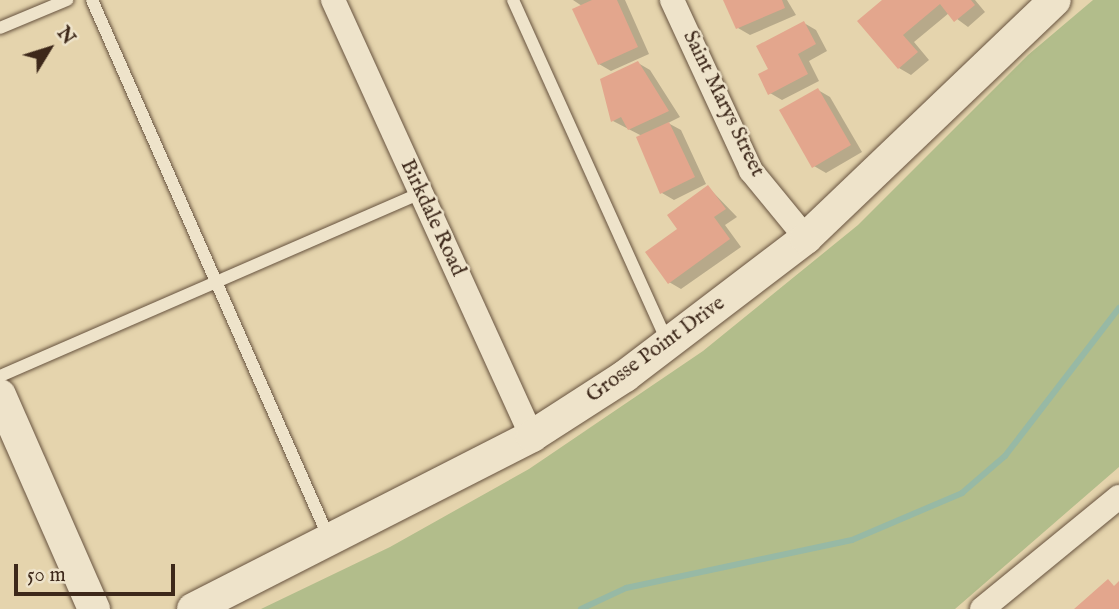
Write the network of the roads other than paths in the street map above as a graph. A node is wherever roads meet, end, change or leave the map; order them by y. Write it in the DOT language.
graph roads {
  1 [pos="67,0"];
  2 [pos="92,0"];
  3 [pos="332,0"];
  4 [pos="513,0"];
  5 [pos="672,0"];
  6 [pos="1055,0"];
  7 [pos="0,29"];
  8 [pos="421,193"];
  9 [pos="806,238"];
  10 [pos="215,283"];
  11 [pos="669,344"];
  12 [pos="0,376"];
  13 [pos="0,395"];
  14 [pos="532,436"];
  15 [pos="1119,497"];
  16 [pos="330,541"];
  17 [pos="94,609"];
  18 [pos="193,609"];
  19 [pos="982,609"];
  1 -- 7 [label="lane"];
  2 -- 10 [label="lane"];
  3 -- 8 [label="street, Birkdale Road"];
  4 -- 11 [label="lane"];
  5 -- 9 [label="street, Saint Marys Street"];
  6 -- 9 [label="street, Grosse Point Drive"];
  8 -- 10 [label="lane"];
  8 -- 14 [label="street, Birkdale Road"];
  9 -- 11 [label="street, Grosse Point Drive"];
  10 -- 12 [label="lane"];
  10 -- 16 [label="lane"];
  11 -- 14 [label="street, Grosse Point Drive"];
  13 -- 17 [label="street"];
  14 -- 16 [label="street, Grosse Point Drive"];
  15 -- 19 [label="street"];
  16 -- 18 [label="street, Grosse Point Drive"];
}
